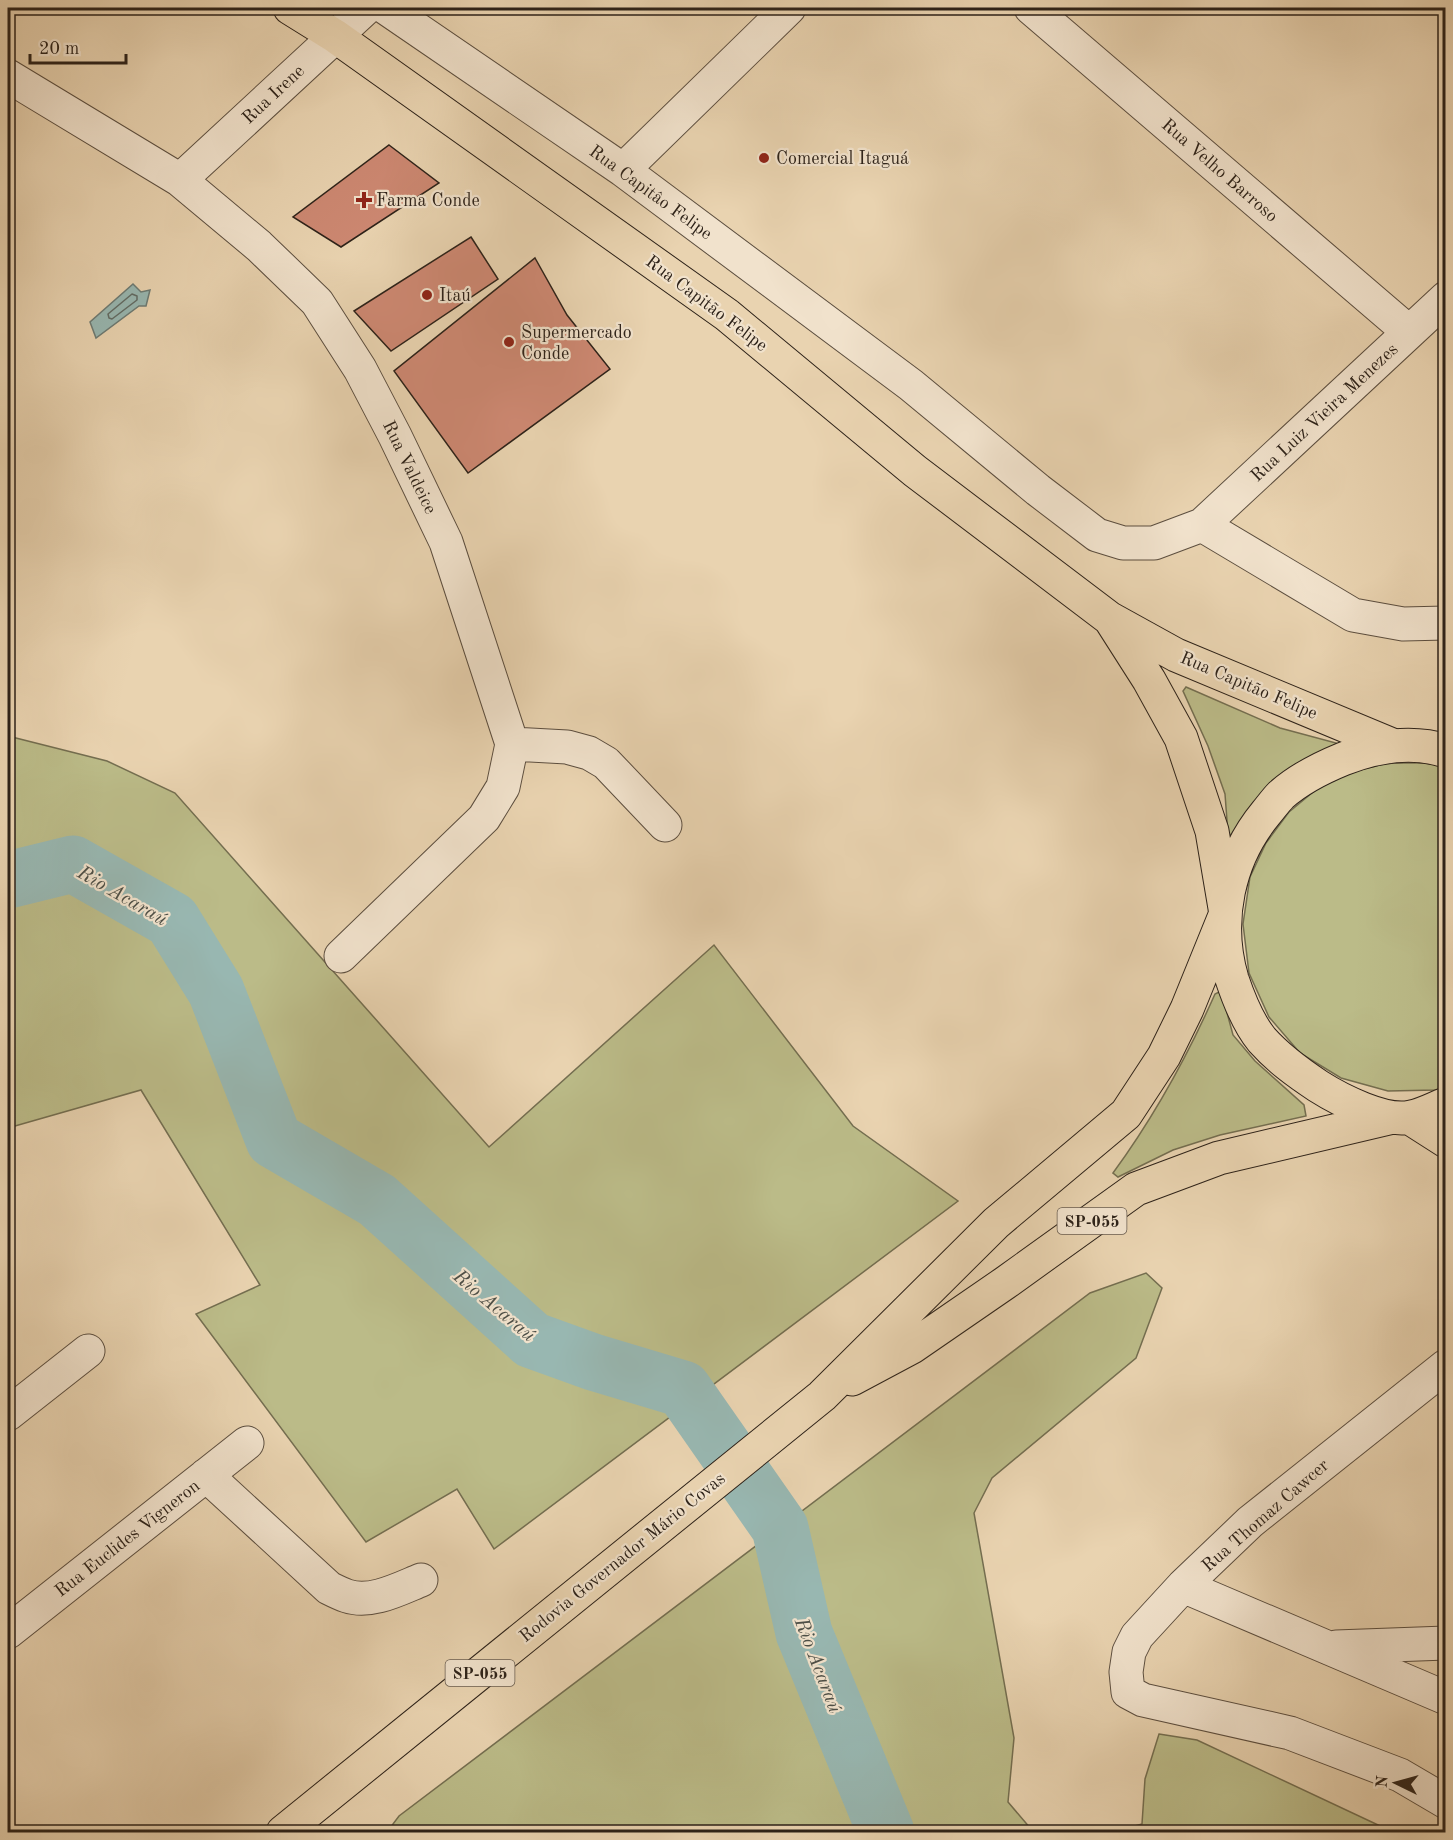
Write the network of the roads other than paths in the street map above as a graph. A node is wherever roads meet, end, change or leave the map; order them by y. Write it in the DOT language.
graph roads {
  1 [pos="290,8"];
  2 [pos="366,8"];
  3 [pos="386,8"];
  4 [pos="789,8"];
  5 [pos="1031,8"];
  6 [pos="335,36"];
  7 [pos="8,76"];
  8 [pos="624,170"];
  9 [pos="180,180"];
  10 [pos="1446,298"];
  11 [pos="1409,333"];
  12 [pos="1202,525"];
  13 [pos="1109,618"];
  14 [pos="1446,623"];
  15 [pos="512,744"];
  16 [pos="1392,745"];
  17 [pos="1442,747"];
  18 [pos="664,825"];
  19 [pos="1225,913"];
  20 [pos="341,956"];
  21 [pos="1446,1104"];
  22 [pos="1402,1117"];
  23 [pos="1446,1141"];
  24 [pos="88,1352"];
  25 [pos="1446,1366"];
  26 [pos="822,1395"];
  27 [pos="8,1414"];
  28 [pos="247,1443"];
  29 [pos="206,1475"];
  30 [pos="421,1580"];
  31 [pos="1183,1586"];
  32 [pos="8,1632"];
  33 [pos="1446,1643"];
  34 [pos="1326,1647"];
  35 [pos="1446,1698"];
  36 [pos="1446,1802"];
  37 [pos="283,1833"];
  1 -- 6 [label="main road, Rua Capitão Felipe"];
  2 -- 6 [label="street, Rua Irene"];
  3 -- 8 [label="street, Rua Capitâo Felipe"];
  4 -- 8 [label="street"];
  5 -- 11 [label="street, Rua Velho Barroso"];
  6 -- 9 [label="street, Rua Irene"];
  6 -- 13 [label="main road, Rua Capitão Felipe"];
  7 -- 9 [label="street, Rua Valdeice"];
  8 -- 12 [label="street, Rua Capitâo Felipe"];
  9 -- 15 [label="street, Rua Valdeice"];
  10 -- 11 [label="street, Rua Luiz Vieira Menezes"];
  11 -- 12 [label="street, Rua Luiz Vieira Menezes"];
  12 -- 14 [label="street"];
  13 -- 16 [label="main road, Rua Capitão Felipe"];
  13 -- 19 [label="main road, Rua Capitão Felipe"];
  15 -- 18 [label="street"];
  15 -- 20 [label="street, Rua Valdeice"];
  16 -- 17 [label="main road, Rodovia Governador Mário Covas / SP-055"];
  16 -- 19 [label="main road, Rodovia Governador Mário Covas / SP-055"];
  19 -- 22 [label="main road, Rodovia Governador Mário Covas / SP-055"];
  19 -- 26 [label="main road, Rodovia Governador Mário Covas / SP-055"];
  21 -- 22 [label="main road, Rodovia Governador Mário Covas / SP-055"];
  22 -- 23 [label="main road, SP-055"];
  22 -- 26 [label="main road, Rodovia Governador Mário Covas / SP-055"];
  24 -- 27 [label="street"];
  25 -- 31 [label="street, Rua Thomaz Cawcer"];
  26 -- 37 [label="main road, Rodovia Governador Mário Covas / SP-055"];
  28 -- 29 [label="street, Rua Euclides Vigneron"];
  29 -- 30 [label="street"];
  29 -- 32 [label="street, Rua Euclides Vigneron"];
  31 -- 34 [label="street"];
  31 -- 36 [label="street, Rua Thomaz Cawcer"];
  33 -- 34 [label="street"];
  34 -- 35 [label="street"];
}
